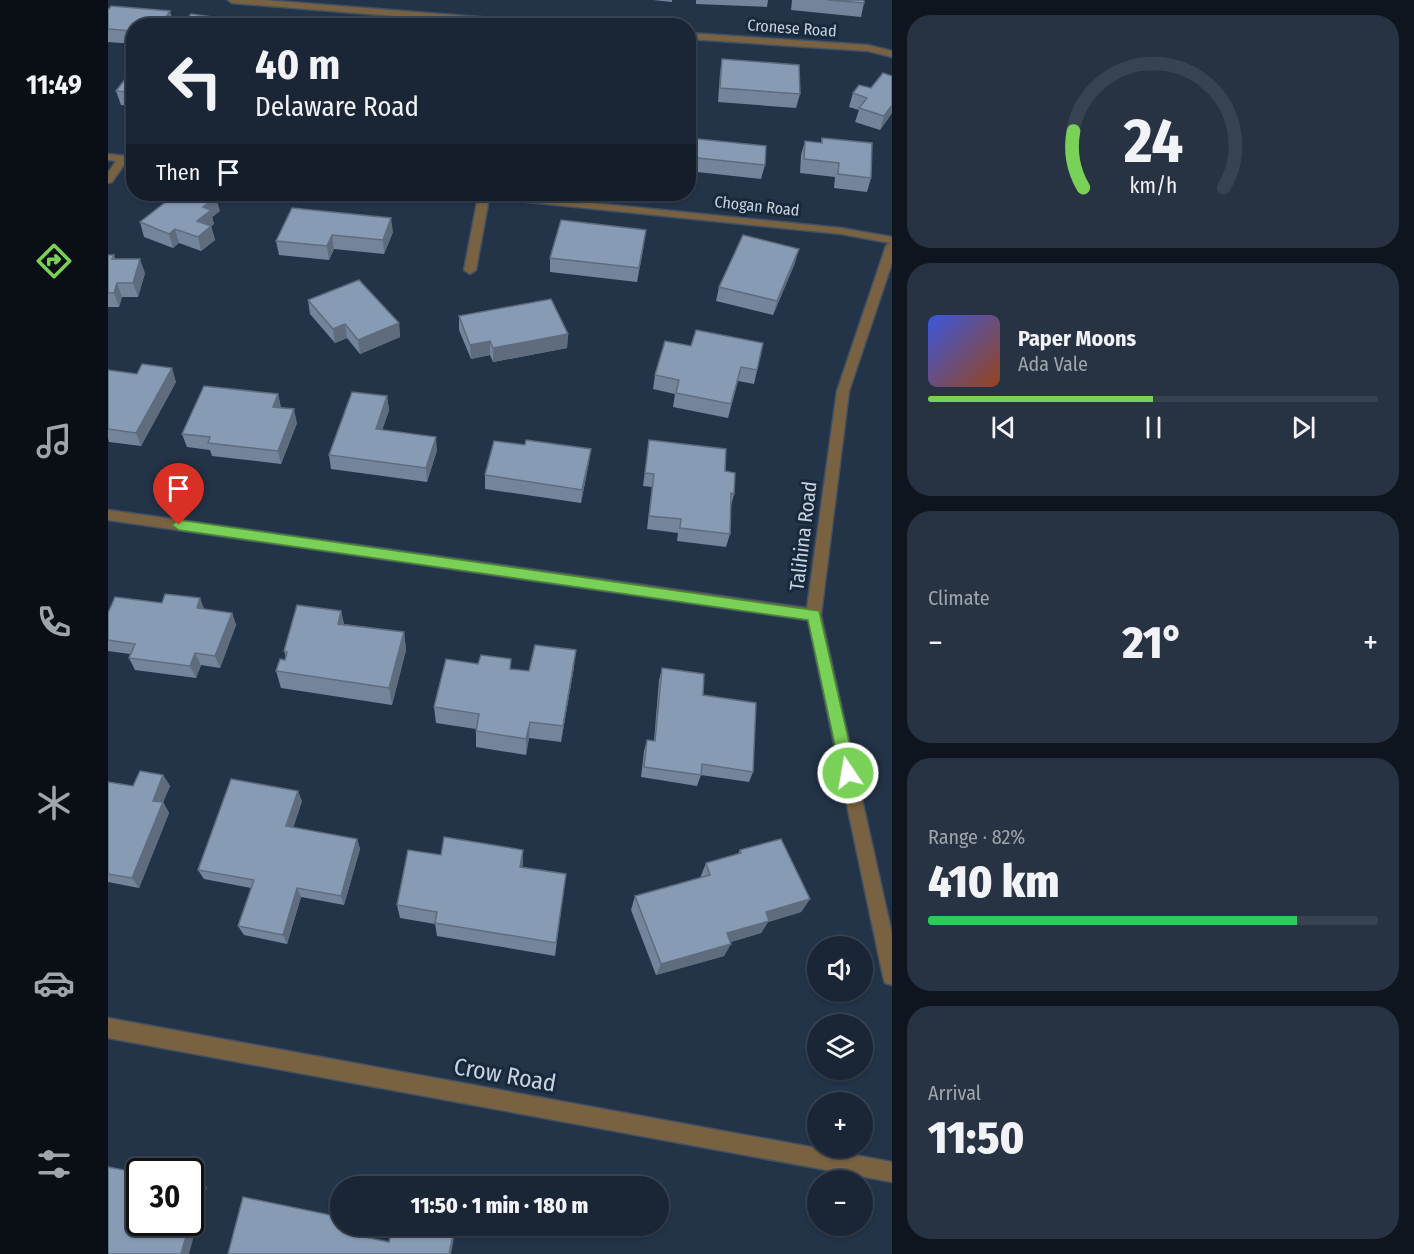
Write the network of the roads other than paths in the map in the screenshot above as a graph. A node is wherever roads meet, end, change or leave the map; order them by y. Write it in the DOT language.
graph roads {
  1 [pos="232,0"];
  2 [pos="455,18"];
  3 [pos="696,37"];
  4 [pos="892,54"];
  5 [pos="108,158"];
  6 [pos="126,160"];
  7 [pos="126,162"];
  8 [pos="108,180"];
  9 [pos="479,201"];
  10 [pos="548,201"];
  11 [pos="892,240"];
  12 [pos="892,246"];
  13 [pos="470,270"];
  14 [pos="108,515"];
  15 [pos="814,615"];
  16 [pos="892,976"];
  17 [pos="108,1028"];
  18 [pos="892,1172"];
  1 -- 2 [label="street"];
  3 -- 4 [label="street, Cronese Road"];
  5 -- 6 [label="street"];
  7 -- 8 [label="street"];
  9 -- 13 [label="street"];
  10 -- 11 [label="street, Chogan Road"];
  12 -- 15 [label="street, Talihina Road"];
  14 -- 15 [label="street"];
  15 -- 16 [label="street, Talihina Road"];
  17 -- 18 [label="street, Crow Road"];
}
